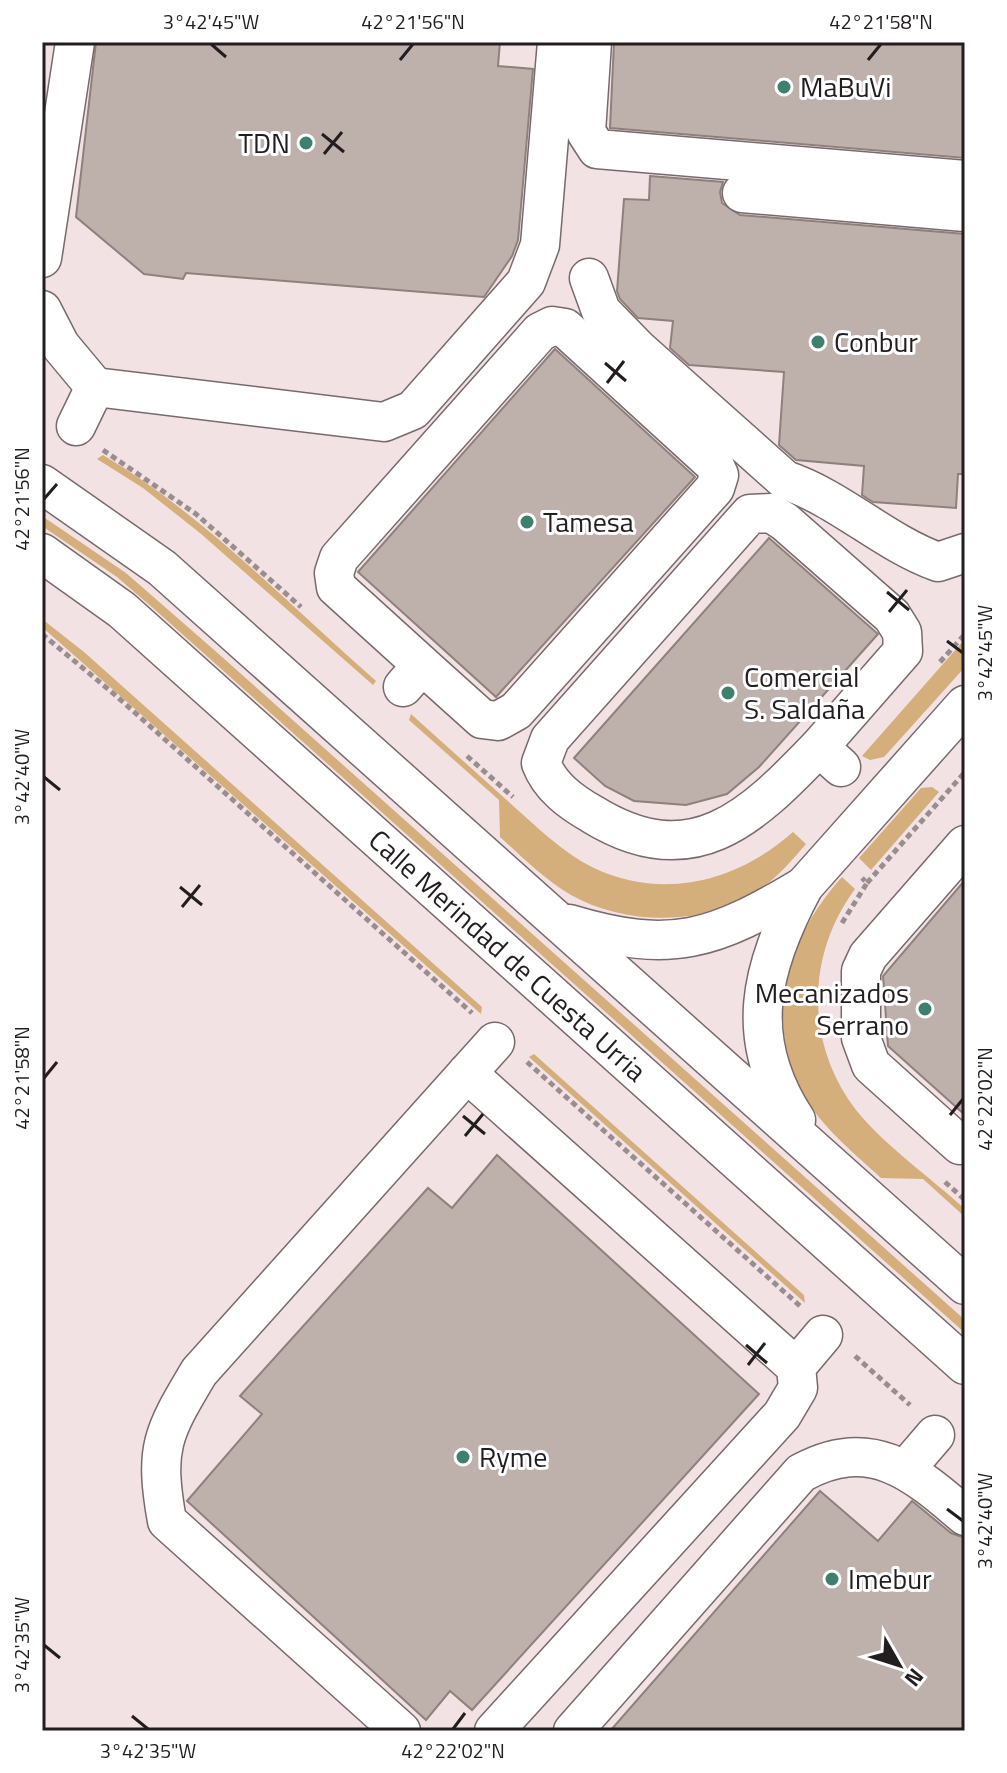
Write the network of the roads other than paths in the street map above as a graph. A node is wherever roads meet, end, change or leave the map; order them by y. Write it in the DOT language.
graph roads {
  1 [pos="75,42"];
  2 [pos="557,42"];
  3 [pos="592,42"];
  4 [pos="965,180"];
  5 [pos="742,193"];
  6 [pos="965,212"];
  7 [pos="42,258"];
  8 [pos="589,278"];
  9 [pos="42,310"];
  10 [pos="95,387"];
  11 [pos="76,426"];
  12 [pos="42,484"];
  13 [pos="42,553"];
  14 [pos="961,564"];
  15 [pos="413,676"];
  16 [pos="965,705"];
  17 [pos="830,757"];
  18 [pos="965,845"];
  19 [pos="804,886"];
  20 [pos="557,921"];
  21 [pos="495,1042"];
  22 [pos="467,1073"];
  23 [pos="960,1145"];
  24 [pos="817,1153"];
  25 [pos="965,1285"];
  26 [pos="823,1335"];
  27 [pos="965,1365"];
  28 [pos="796,1367"];
  29 [pos="935,1435"];
  30 [pos="905,1470"];
  31 [pos="965,1516"];
  32 [pos="401,1731"];
  33 [pos="494,1731"];
  34 [pos="573,1731"];
  1 -- 7 [label="street"];
  2 -- 10 [label="street"];
  3 -- 4 [label="street"];
  5 -- 6 [label="street"];
  8 -- 14 [label="street"];
  9 -- 10 [label="street"];
  10 -- 11 [label="street"];
  12 -- 20 [label="street"];
  13 -- 27 [label="street, Calle Merindad de Cuesta Urria"];
  15 -- 15 [label="street"];
  16 -- 19 [label="street"];
  17 -- 17 [label="street"];
  18 -- 23 [label="street"];
  19 -- 20 [label="street"];
  19 -- 24 [label="street"];
  20 -- 24 [label="street"];
  21 -- 22 [label="street"];
  22 -- 28 [label="street"];
  22 -- 32 [label="street"];
  24 -- 25 [label="street"];
  26 -- 28 [label="street"];
  28 -- 33 [label="street"];
  29 -- 30 [label="street"];
  30 -- 31 [label="street"];
  30 -- 34 [label="street"];
}
